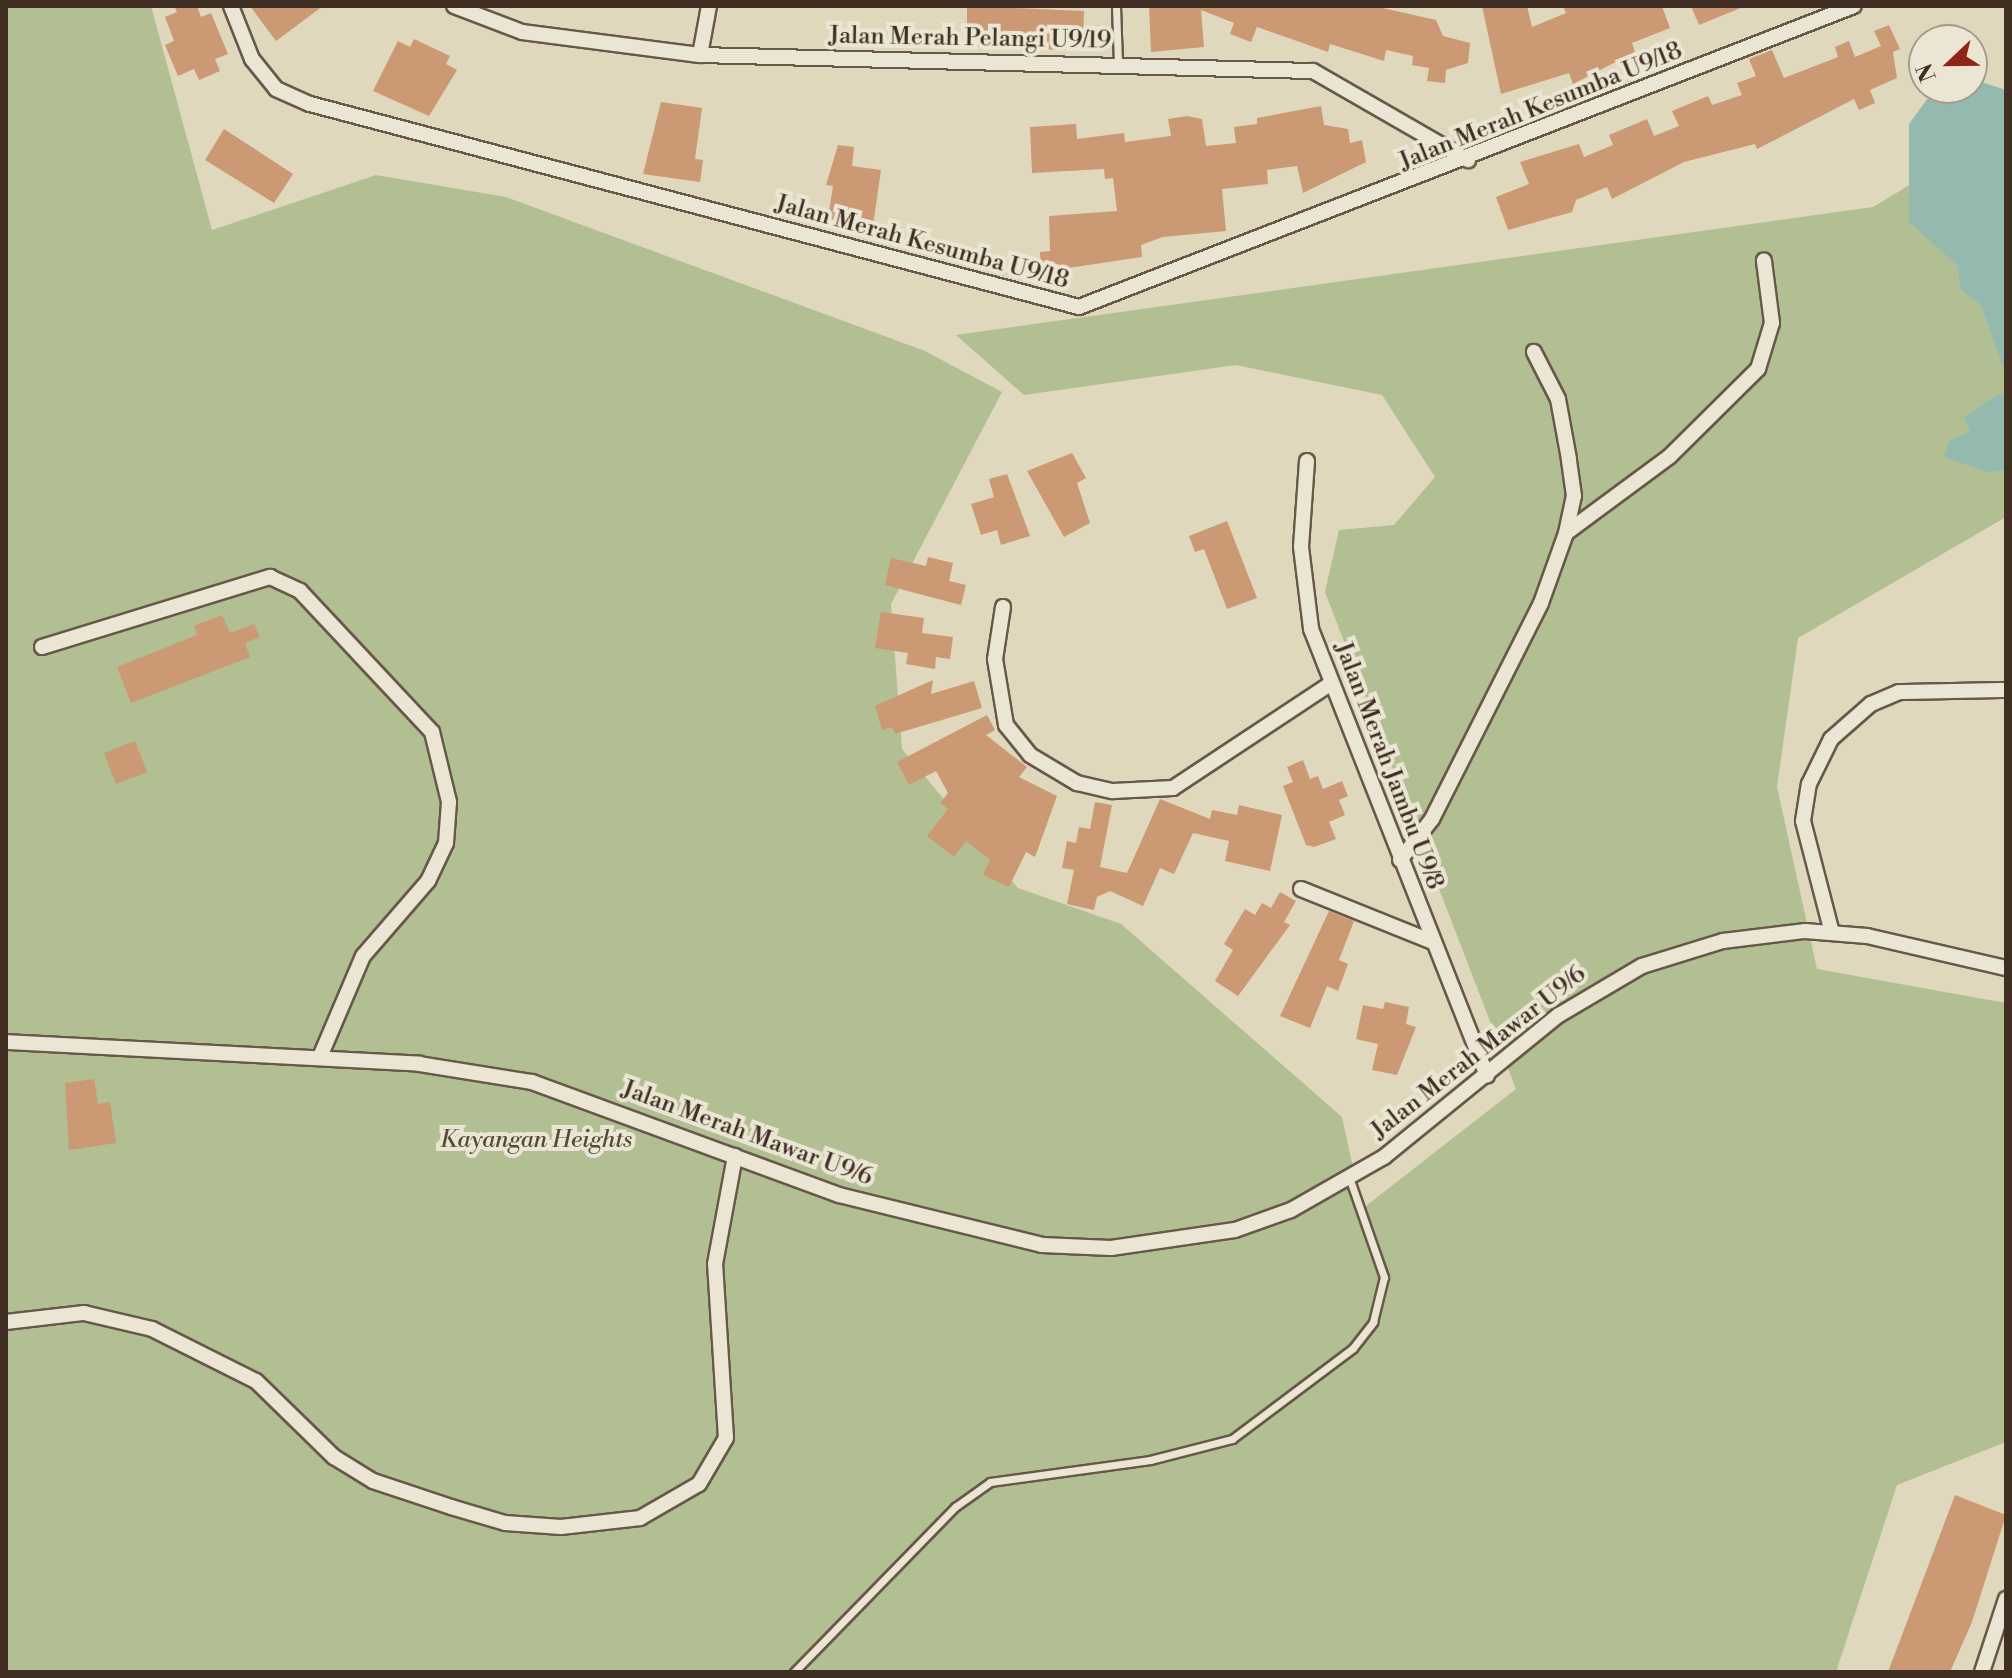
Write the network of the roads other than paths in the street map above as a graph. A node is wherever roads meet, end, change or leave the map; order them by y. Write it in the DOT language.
graph roads {
  1 [pos="231,6"];
  2 [pos="454,6"];
  3 [pos="709,6"];
  4 [pos="1116,6"];
  5 [pos="1854,6"];
  6 [pos="700,55"];
  7 [pos="1118,64"];
  8 [pos="1468,160"];
  9 [pos="1764,261"];
  10 [pos="1534,352"];
  11 [pos="1307,461"];
  12 [pos="1566,533"];
  13 [pos="1003,607"];
  14 [pos="42,647"];
  15 [pos="1330,684"];
  16 [pos="2006,690"];
  17 [pos="1400,860"];
  18 [pos="1301,889"];
  19 [pos="1832,933"];
  20 [pos="1433,942"];
  21 [pos="2006,968"];
  22 [pos="6,1042"];
  23 [pos="320,1057"];
  24 [pos="1487,1076"];
  25 [pos="735,1156"];
  26 [pos="1349,1177"];
  27 [pos="6,1322"];
  28 [pos="2006,1599"];
  29 [pos="794,1672"];
  30 [pos="1982,1672"];
  1 -- 8 [label="street, Jalan Merah Kesumba U9/18"];
  2 -- 6 [label="street, Jalan Merah Pelangi U9/19"];
  3 -- 6 [label="street"];
  4 -- 7 [label="lane"];
  5 -- 8 [label="street, Jalan Merah Kesumba U9/18"];
  6 -- 7 [label="street, Jalan Merah Pelangi U9/19"];
  7 -- 8 [label="street, Jalan Merah Pelangi U9/19"];
  9 -- 12 [label="street"];
  10 -- 12 [label="street"];
  11 -- 15 [label="street, Jalan Merah Jambu U9/8"];
  12 -- 17 [label="street"];
  13 -- 15 [label="street"];
  14 -- 23 [label="street"];
  15 -- 17 [label="street, Jalan Merah Jambu U9/8"];
  16 -- 19 [label="street"];
  17 -- 20 [label="street, Jalan Merah Jambu U9/8"];
  18 -- 20 [label="street"];
  19 -- 21 [label="street, Jalan Merah Mawar U9/6"];
  19 -- 24 [label="street, Jalan Merah Mawar U9/6"];
  20 -- 24 [label="street, Jalan Merah Jambu U9/8"];
  22 -- 23 [label="street, Jalan Merah Mawar U9/6"];
  23 -- 25 [label="street, Jalan Merah Mawar U9/6"];
  24 -- 26 [label="street, Jalan Merah Mawar U9/6"];
  25 -- 26 [label="street, Jalan Merah Mawar U9/6"];
  25 -- 27 [label="street"];
  26 -- 29 [label="lane"];
  28 -- 30 [label="street"];
}
